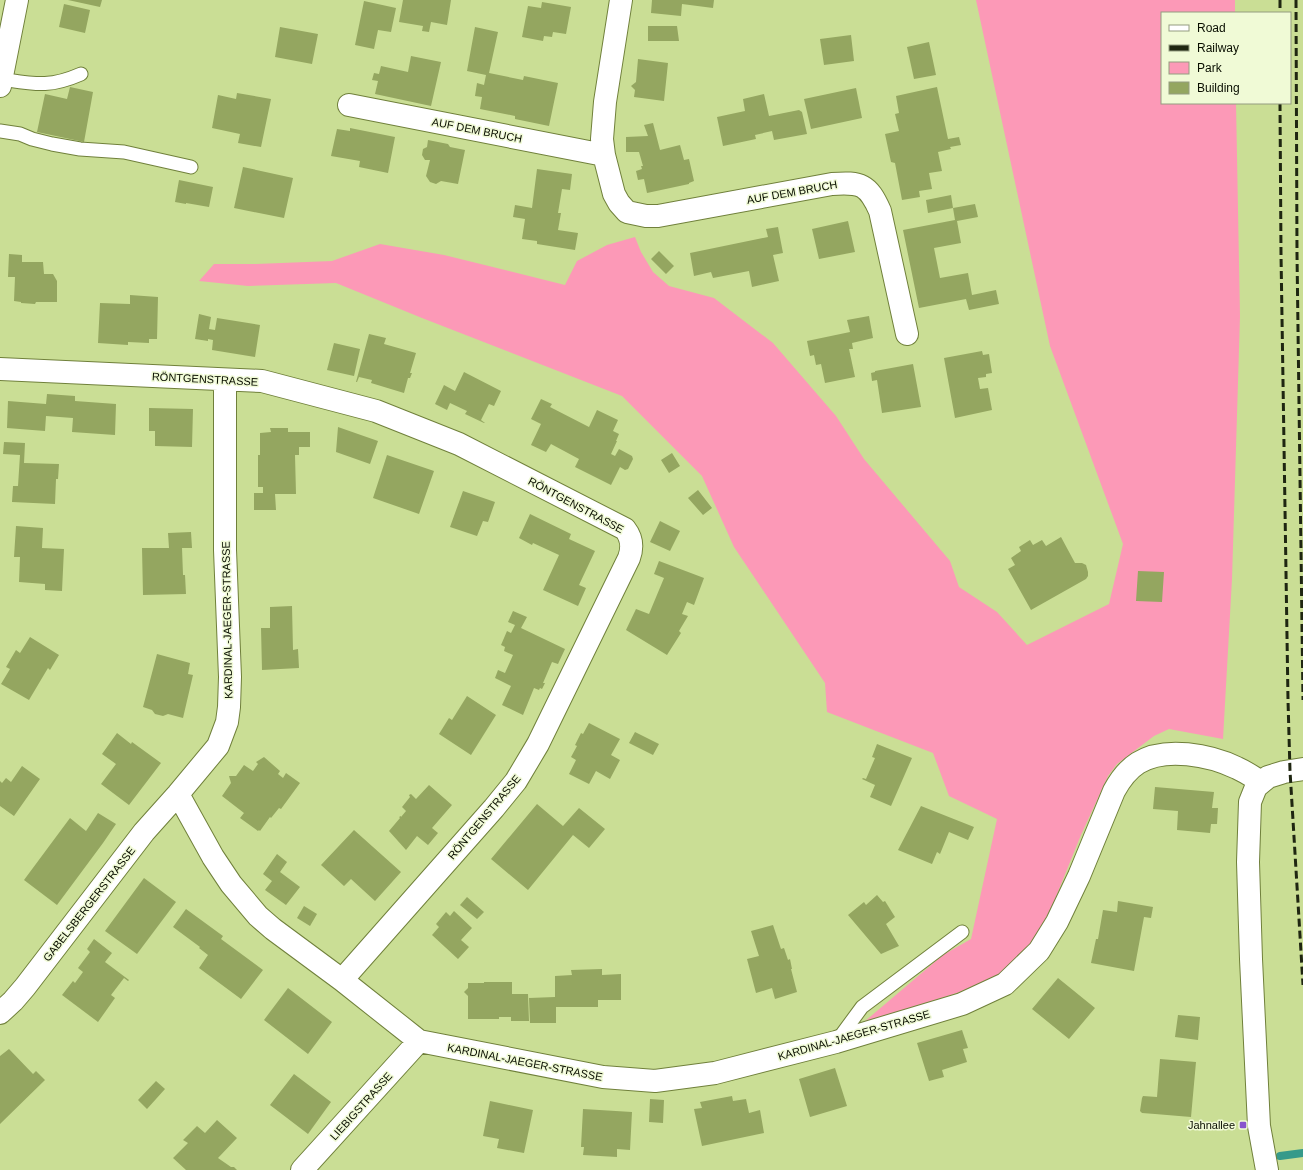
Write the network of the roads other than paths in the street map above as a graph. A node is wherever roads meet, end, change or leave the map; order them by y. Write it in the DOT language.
graph roads {
  1 [pos="18,0"];
  2 [pos="621,0"];
  3 [pos="81,74"];
  4 [pos="1,82"];
  5 [pos="349,105"];
  6 [pos="0,131"];
  7 [pos="604,155"];
  8 [pos="191,167"];
  9 [pos="907,334"];
  10 [pos="0,369"];
  11 [pos="225,380"];
  12 [pos="1303,769"];
  13 [pos="1261,782"];
  14 [pos="178,794"];
  15 [pos="962,932"];
  16 [pos="342,980"];
  17 [pos="0,1013"];
  18 [pos="420,1042"];
  19 [pos="836,1042"];
  20 [pos="302,1170"];
  21 [pos="1267,1170"];
  1 -- 4 [label="street"];
  2 -- 7 [label="street, AUF DEM BRUCH"];
  3 -- 4 [label="lane"];
  5 -- 7 [label="street, AUF DEM BRUCH"];
  6 -- 8 [label="lane"];
  7 -- 9 [label="street, AUF DEM BRUCH"];
  10 -- 11 [label="street, RÖNTGENSTRASSE"];
  11 -- 14 [label="street, KARDINAL-JAEGER-STRASSE"];
  11 -- 16 [label="street, RÖNTGENSTRASSE"];
  12 -- 13 [label="street"];
  13 -- 19 [label="street, KARDINAL-JAEGER-STRASSE"];
  13 -- 21 [label="street"];
  14 -- 16 [label="street, KARDINAL-JAEGER-STRASSE"];
  14 -- 17 [label="street, GABELSBERGERSTRASSE"];
  15 -- 19 [label="lane"];
  16 -- 18 [label="street, KARDINAL-JAEGER-STRASSE"];
  18 -- 19 [label="street, KARDINAL-JAEGER-STRASSE"];
  18 -- 20 [label="street, LIEBIGSTRASSE"];
}
